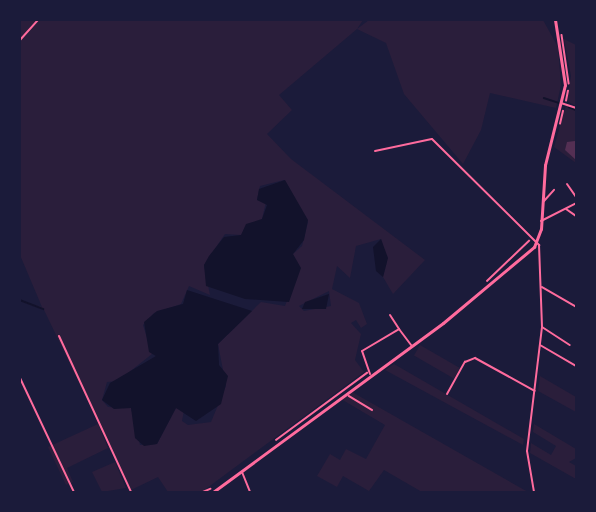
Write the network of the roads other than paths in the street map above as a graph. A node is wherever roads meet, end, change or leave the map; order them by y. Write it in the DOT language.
graph roads {
  1 [pos="38,20"];
  2 [pos="555,20"];
  3 [pos="20,40"];
  4 [pos="562,104"];
  5 [pos="576,108"];
  6 [pos="375,151"];
  7 [pos="567,184"];
  8 [pos="554,190"];
  9 [pos="576,197"];
  10 [pos="541,202"];
  11 [pos="576,203"];
  12 [pos="566,209"];
  13 [pos="576,216"];
  14 [pos="541,221"];
  15 [pos="537,241"];
  16 [pos="542,287"];
  17 [pos="576,307"];
  18 [pos="390,315"];
  19 [pos="542,327"];
  20 [pos="399,329"];
  21 [pos="59,336"];
  22 [pos="540,345"];
  23 [pos="570,345"];
  24 [pos="412,346"];
  25 [pos="576,366"];
  26 [pos="370,374"];
  27 [pos="20,378"];
  28 [pos="535,391"];
  29 [pos="447,394"];
  30 [pos="242,472"];
  31 [pos="74,492"];
  32 [pos="131,492"];
  33 [pos="213,492"];
  34 [pos="250,492"];
  35 [pos="534,492"];
  1 -- 3 [label="street"];
  2 -- 4 [label="street"];
  4 -- 5 [label="street"];
  4 -- 10 [label="street"];
  6 -- 15 [label="street"];
  7 -- 9 [label="street"];
  8 -- 10 [label="street"];
  10 -- 14 [label="street"];
  11 -- 12 [label="street"];
  12 -- 13 [label="street"];
  12 -- 14 [label="street"];
  14 -- 15 [label="street"];
  15 -- 16 [label="street"];
  15 -- 24 [label="street"];
  16 -- 17 [label="lane"];
  16 -- 19 [label="street"];
  18 -- 20 [label="street"];
  19 -- 22 [label="street"];
  19 -- 23 [label="street"];
  20 -- 24 [label="street"];
  20 -- 26 [label="street"];
  21 -- 32 [label="street"];
  22 -- 25 [label="street"];
  22 -- 28 [label="street"];
  24 -- 26 [label="street"];
  26 -- 30 [label="street"];
  27 -- 31 [label="street"];
  28 -- 29 [label="street"];
  28 -- 35 [label="street"];
  30 -- 33 [label="street"];
  30 -- 34 [label="street"];
}
